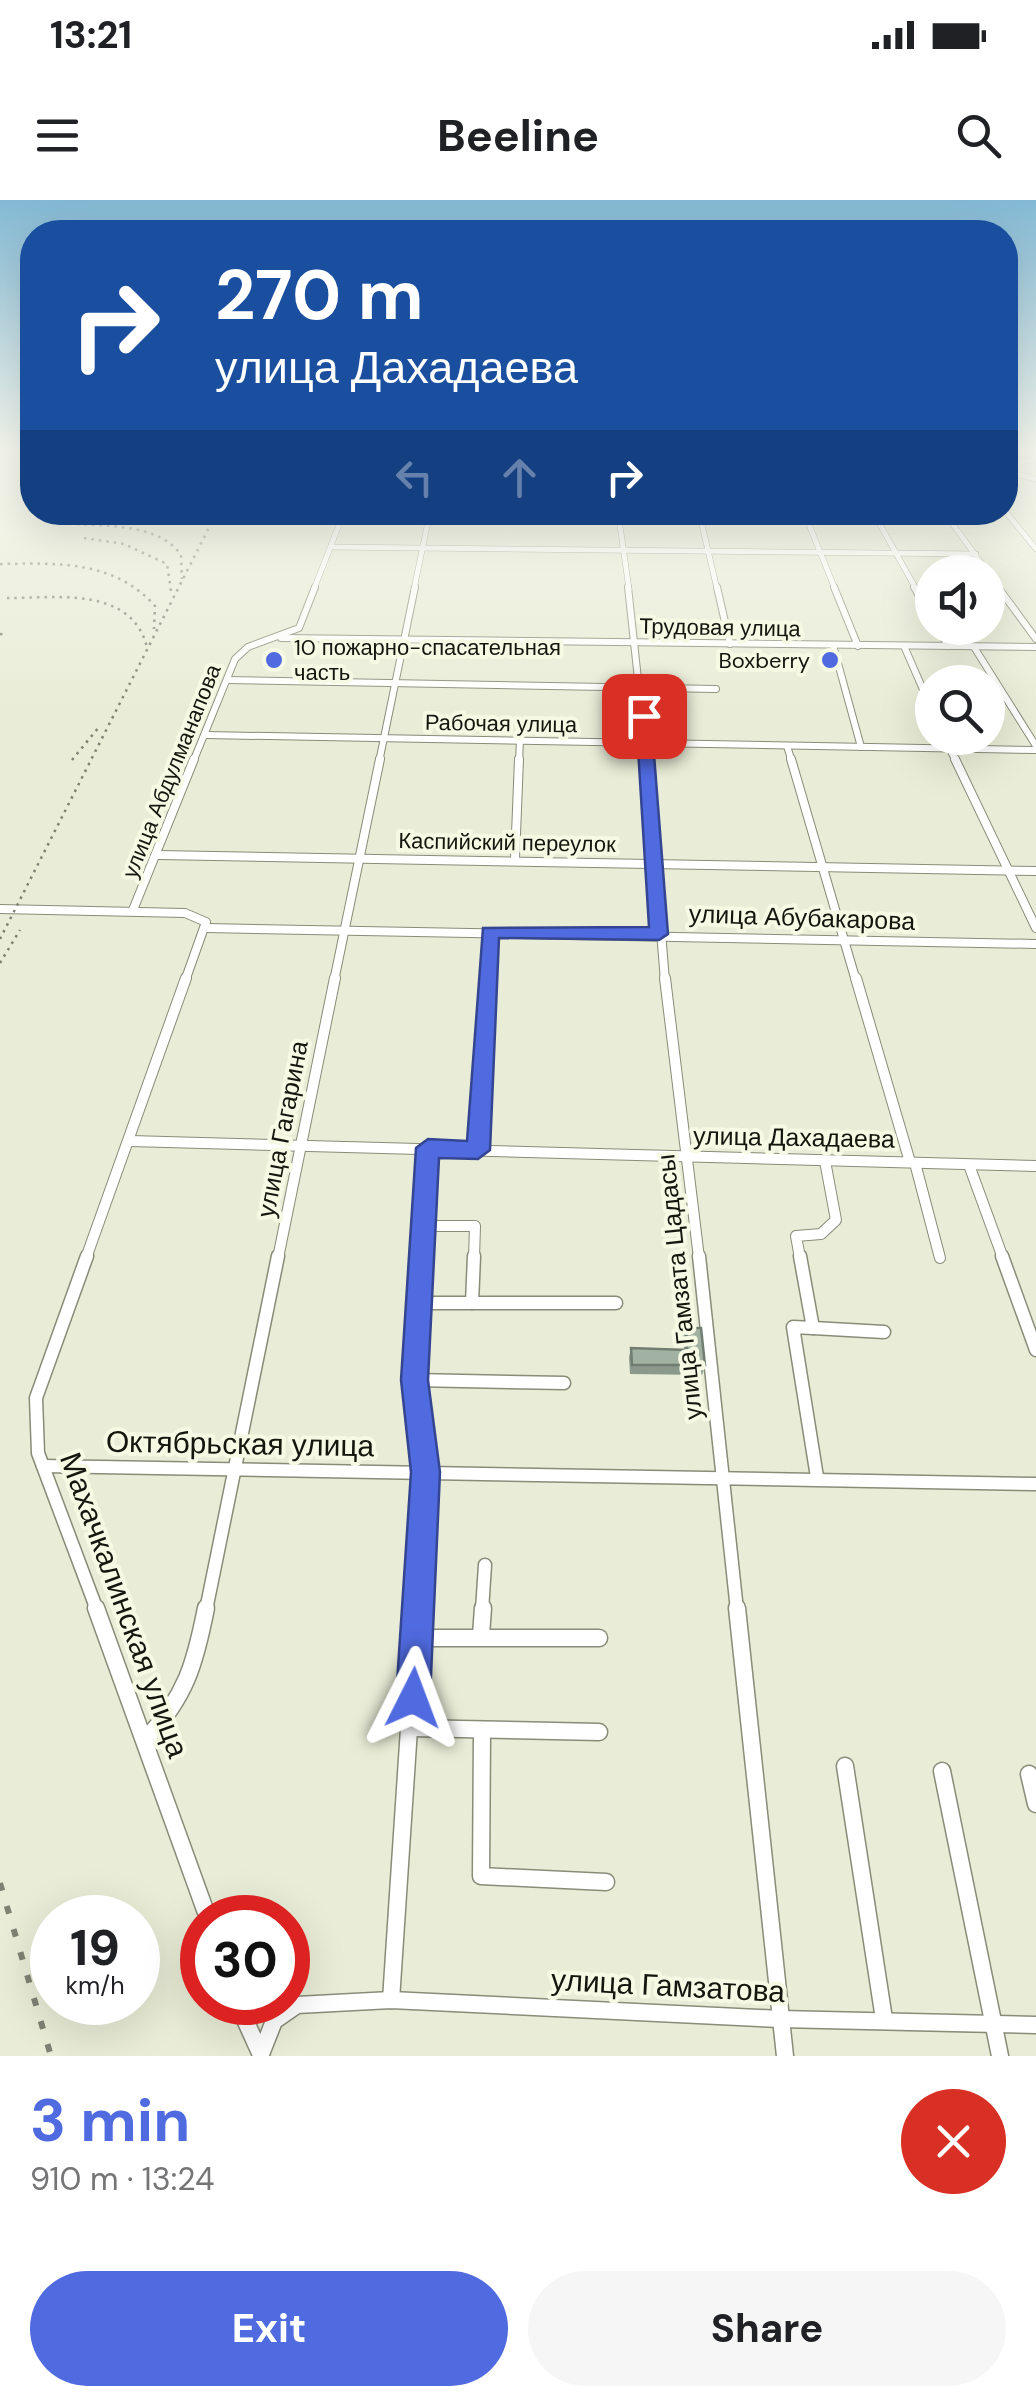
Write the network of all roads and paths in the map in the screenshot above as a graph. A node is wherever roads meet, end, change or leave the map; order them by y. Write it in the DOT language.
graph roads {
  1 [pos="334,539"];
  2 [pos="424,539"];
  3 [pos="619,539"];
  4 [pos="705,539"];
  5 [pos="816,539"];
  6 [pos="887,539"];
  7 [pos="964,539"];
  8 [pos="331,547"];
  9 [pos="422,548"];
  10 [pos="620,549"];
  11 [pos="708,550"];
  12 [pos="823,553"];
  13 [pos="895,553"];
  14 [pos="976,554"];
  15 [pos="915,589"];
  16 [pos="281,638"];
  17 [pos="1036,639"];
  18 [pos="404,641"];
  19 [pos="636,643"];
  20 [pos="730,644"];
  21 [pos="833,646"];
  22 [pos="858,646"];
  23 [pos="904,646"];
  24 [pos="948,646"];
  25 [pos="974,647"];
  26 [pos="1036,648"];
  27 [pos="915,671"];
  28 [pos="228,680"];
  29 [pos="396,685"];
  30 [pos="642,688"];
  31 [pos="716,688"];
  32 [pos="206,735"];
  33 [pos="387,739"];
  34 [pos="520,740"];
  35 [pos="646,744"];
  36 [pos="787,746"];
  37 [pos="861,747"];
  38 [pos="915,748"];
  39 [pos="1005,748"];
  40 [pos="1036,748"];
  41 [pos="953,755"];
  42 [pos="158,855"];
  43 [pos="361,857"];
  44 [pos="515,859"];
  45 [pos="653,861"];
  46 [pos="820,866"];
  47 [pos="1012,872"];
  48 [pos="1036,872"];
  49 [pos="0,909"];
  50 [pos="133,910"];
  51 [pos="203,922"];
  52 [pos="1036,928"];
  53 [pos="342,931"];
  54 [pos="490,932"];
  55 [pos="659,934"];
  56 [pos="844,938"];
  57 [pos="1036,944"];
  58 [pos="130,1141"];
  59 [pos="304,1147"];
  60 [pos="428,1148"];
  61 [pos="478,1150"];
  62 [pos="688,1158"];
  63 [pos="825,1160"];
  64 [pos="912,1162"];
  65 [pos="968,1164"];
  66 [pos="1036,1166"];
  67 [pos="423,1226"];
  68 [pos="940,1258"];
  69 [pos="616,1302"];
  70 [pos="419,1303"];
  71 [pos="472,1303"];
  72 [pos="813,1328"];
  73 [pos="884,1332"];
  74 [pos="1036,1350"];
  75 [pos="414,1380"];
  76 [pos="564,1383"];
  77 [pos="44,1466"];
  78 [pos="234,1469"];
  79 [pos="426,1472"];
  80 [pos="722,1477"];
  81 [pos="817,1477"];
  82 [pos="1036,1484"];
  83 [pos="485,1565"];
  84 [pos="481,1635"];
  85 [pos="416,1638"];
  86 [pos="599,1638"];
  87 [pos="411,1728"];
  88 [pos="599,1732"];
  89 [pos="482,1733"];
  90 [pos="146,1739"];
  91 [pos="845,1766"];
  92 [pos="942,1771"];
  93 [pos="1028,1774"];
  94 [pos="1036,1804"];
  95 [pos="606,1882"];
  96 [pos="200,1895"];
  97 [pos="391,2000"];
  98 [pos="780,2019"];
  99 [pos="884,2019"];
  100 [pos="993,2024"];
  101 [pos="247,2025"];
  102 [pos="1036,2025"];
  103 [pos="261,2055"];
  104 [pos="785,2056"];
  105 [pos="1000,2056"];
  1 -- 8 [label="street, улица Абдулманапова"];
  2 -- 9 [label="street, улица Гагарина"];
  3 -- 10 [label="street, улица Гамзата Цадасы"];
  4 -- 11 [label="street"];
  5 -- 12 [label="street"];
  6 -- 13 [label="street"];
  7 -- 14 [label="street"];
  8 -- 9 [label="street"];
  8 -- 16 [label="street, улица Абдулманапова"];
  9 -- 10 [label="street"];
  9 -- 18 [label="street, улица Гагарина"];
  10 -- 11 [label="street"];
  10 -- 19 [label="street, улица Гамзата Цадасы"];
  11 -- 12 [label="street"];
  11 -- 20 [label="street"];
  12 -- 13 [label="street"];
  12 -- 22 [label="street"];
  13 -- 14 [label="street"];
  13 -- 15 [label="street"];
  14 -- 17 [label="street"];
  16 -- 18 [label="street, Трудовая улица"];
  16 -- 28 [label="street, улица Абдулманапова"];
  18 -- 19 [label="street, Трудовая улица"];
  18 -- 29 [label="street, улица Гагарина"];
  19 -- 20 [label="street, Трудовая улица"];
  19 -- 30 [label="street, улица Гамзата Цадасы"];
  20 -- 21 [label="street, Трудовая улица"];
  21 -- 22 [label="street, Трудовая улица"];
  21 -- 37 [label="street"];
  22 -- 23 [label="street, Трудовая улица"];
  23 -- 24 [label="street, Трудовая улица"];
  23 -- 27 [label="street"];
  24 -- 25 [label="street, Трудовая улица"];
  25 -- 26 [label="street, Трудовая улица"];
  25 -- 40 [label="street"];
  28 -- 29 [label="street"];
  28 -- 32 [label="street, улица Абдулманапова"];
  29 -- 30 [label="street"];
  29 -- 33 [label="street, улица Гагарина"];
  30 -- 31 [label="street"];
  30 -- 35 [label="street, улица Гамзата Цадасы"];
  32 -- 33 [label="street, Рабочая улица"];
  32 -- 42 [label="street, улица Абдулманапова"];
  33 -- 34 [label="street, Рабочая улица"];
  33 -- 43 [label="street, улица Гагарина"];
  34 -- 35 [label="street, Рабочая улица"];
  34 -- 44 [label="street"];
  35 -- 36 [label="street, Рабочая улица"];
  35 -- 45 [label="street, улица Гамзата Цадасы"];
  36 -- 37 [label="street, Рабочая улица"];
  36 -- 46 [label="street"];
  37 -- 38 [label="street, Рабочая улица"];
  39 -- 40 [label="street, Рабочая улица"];
  41 -- 47 [label="street"];
  42 -- 43 [label="street, Каспийский переулок"];
  42 -- 50 [label="street, улица Абдулманапова"];
  43 -- 44 [label="street, Каспийский переулок"];
  43 -- 53 [label="street, улица Гагарина"];
  44 -- 45 [label="street, Каспийский переулок"];
  45 -- 46 [label="street, Каспийский переулок"];
  45 -- 55 [label="street, улица Гамзата Цадасы"];
  46 -- 47 [label="street, Каспийский переулок"];
  46 -- 56 [label="street"];
  47 -- 48 [label="street, Каспийский переулок"];
  47 -- 52 [label="street"];
  49 -- 50 [label="street, улица Абубакарова"];
  50 -- 51 [label="street, улица Абубакарова"];
  51 -- 53 [label="street, улица Абубакарова"];
  51 -- 58 [label="street, Махачкалинская улица"];
  53 -- 54 [label="street, улица Абубакарова"];
  53 -- 59 [label="street, улица Гагарина"];
  54 -- 55 [label="street, улица Абубакарова"];
  54 -- 61 [label="street"];
  55 -- 56 [label="street, улица Абубакарова"];
  55 -- 62 [label="street, улица Гамзата Цадасы"];
  56 -- 57 [label="street, улица Абубакарова"];
  56 -- 64 [label="street"];
  58 -- 59 [label="street, улица Дахадаева"];
  58 -- 77 [label="street, Махачкалинская улица"];
  59 -- 60 [label="street, улица Дахадаева"];
  59 -- 78 [label="street, улица Гагарина"];
  60 -- 61 [label="street, улица Дахадаева"];
  60 -- 67 [label="street"];
  61 -- 62 [label="street, улица Дахадаева"];
  62 -- 63 [label="street, улица Дахадаева"];
  62 -- 80 [label="street, улица Гамзата Цадасы"];
  63 -- 64 [label="street, улица Дахадаева"];
  63 -- 72 [label="street"];
  64 -- 65 [label="street, улица Дахадаева"];
  64 -- 68 [label="street"];
  65 -- 66 [label="street, улица Дахадаева"];
  65 -- 74 [label="street"];
  67 -- 70 [label="street"];
  67 -- 71 [label="street"];
  69 -- 71 [label="street"];
  70 -- 71 [label="street"];
  70 -- 75 [label="street"];
  72 -- 73 [label="street"];
  72 -- 81 [label="street"];
  75 -- 76 [label="street"];
  75 -- 79 [label="street"];
  77 -- 78 [label="street, Октябрьская улица"];
  77 -- 90 [label="street, Махачкалинская улица"];
  78 -- 79 [label="street, Октябрьская улица"];
  78 -- 90 [label="street, улица Гагарина"];
  79 -- 80 [label="street, Октябрьская улица"];
  79 -- 85 [label="street"];
  80 -- 81 [label="street, Октябрьская улица"];
  80 -- 98 [label="street, улица Гамзата Цадасы"];
  81 -- 82 [label="street, Октябрьская улица"];
  83 -- 84 [label="street"];
  84 -- 85 [label="street"];
  84 -- 86 [label="street"];
  85 -- 87 [label="street"];
  87 -- 89 [label="street"];
  87 -- 97 [label="street"];
  88 -- 89 [label="street"];
  89 -- 95 [label="street"];
  90 -- 96 [label="street, Махачкалинская улица"];
  91 -- 99 [label="street"];
  92 -- 100 [label="street"];
  93 -- 94 [label="street"];
  97 -- 98 [label="street, улица Гамзатова"];
  97 -- 103 [label="street, улица Гамзатова"];
  98 -- 99 [label="street, улица Гамзатова"];
  98 -- 104 [label="street, улица Гамзата Цадасы"];
  99 -- 100 [label="street, улица Гамзатова"];
  100 -- 102 [label="street, улица Гамзатова"];
  100 -- 105 [label="street"];
  101 -- 103 [label="street"];
}
